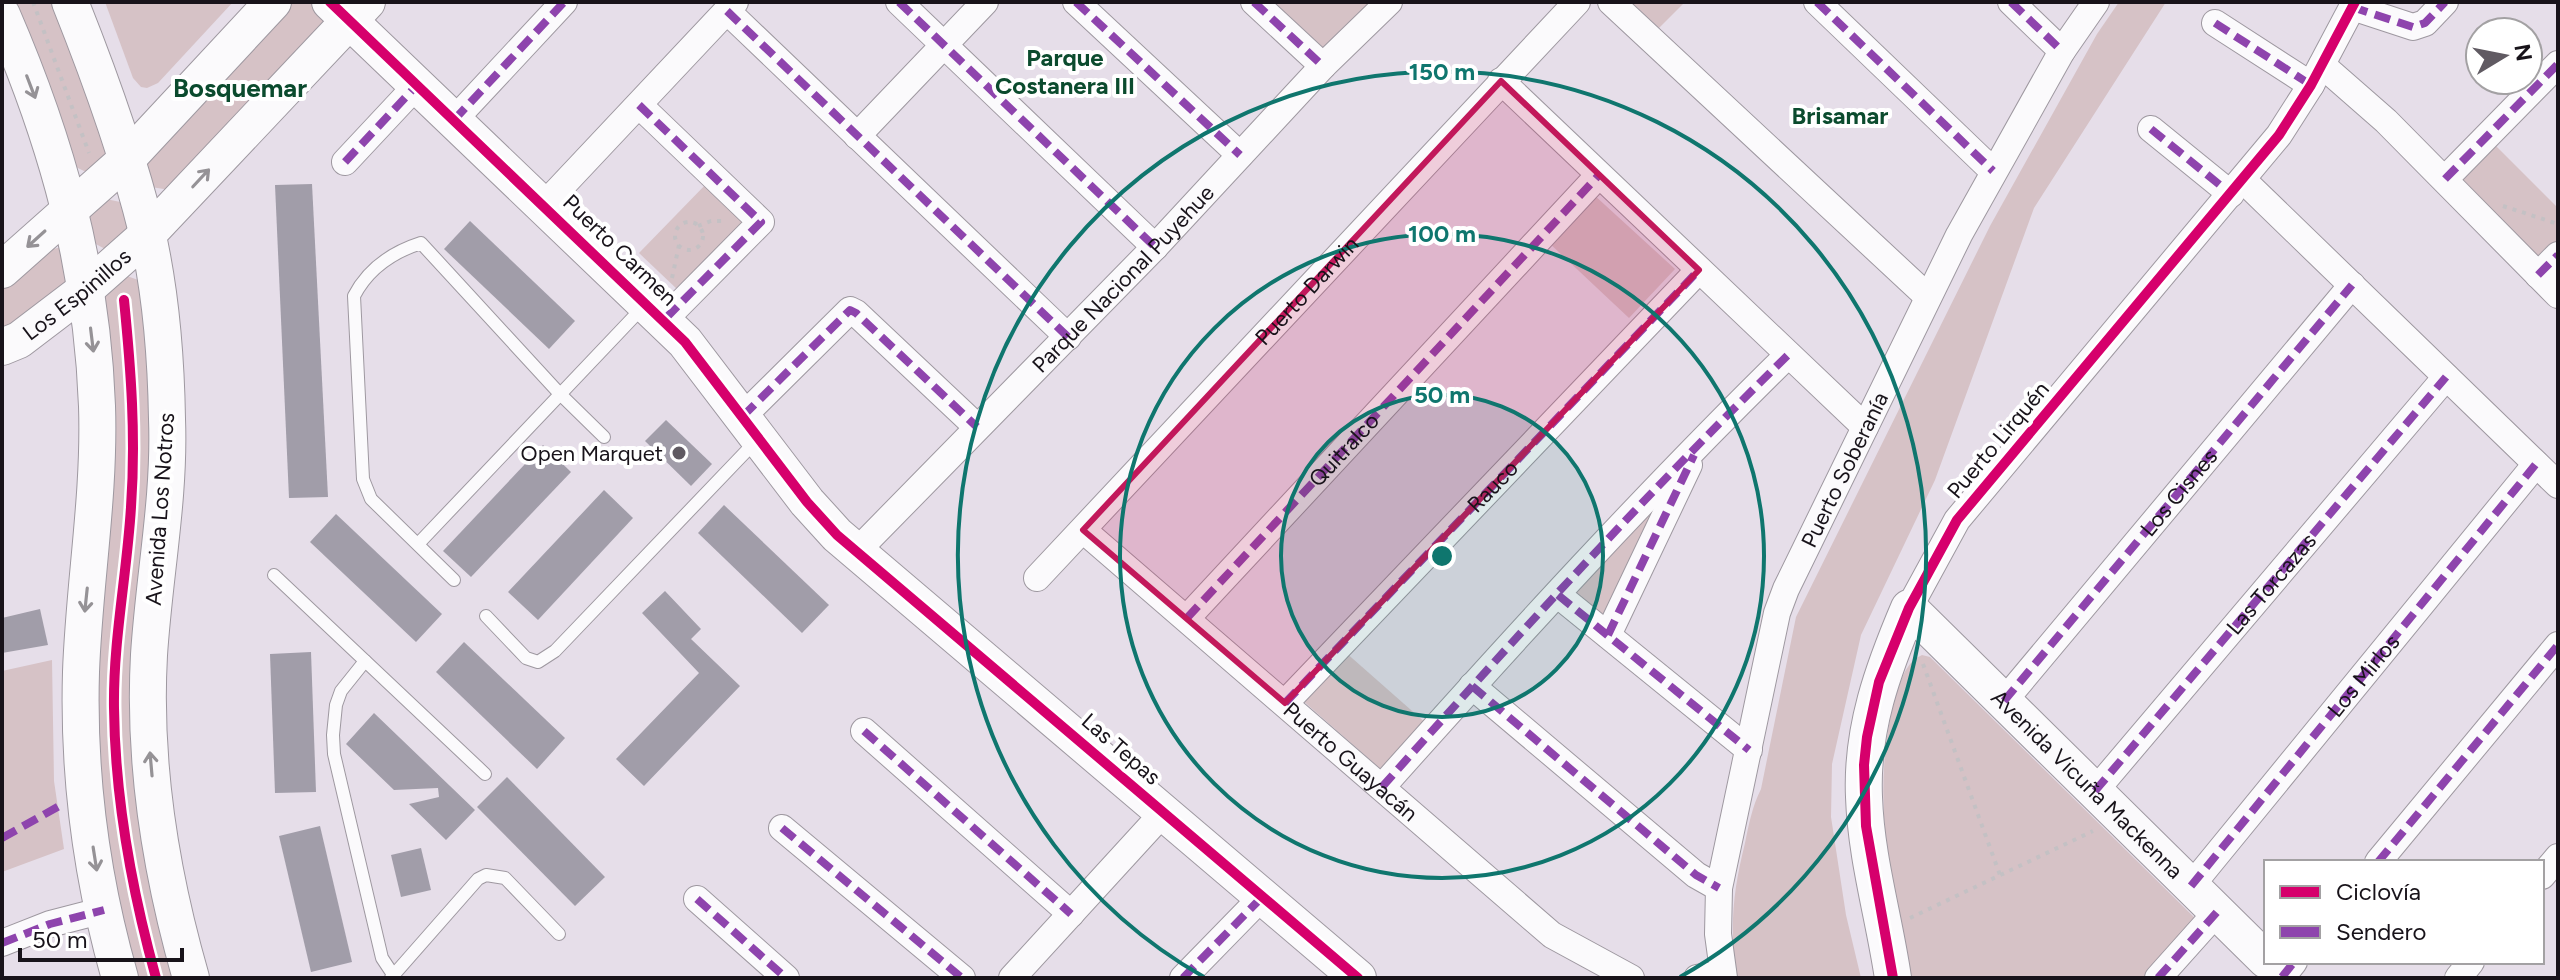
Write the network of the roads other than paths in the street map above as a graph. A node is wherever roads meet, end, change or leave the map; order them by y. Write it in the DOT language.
graph roads {
  1 [pos="70,2"];
  2 [pos="273,2"];
  3 [pos="564,2"];
  4 [pos="899,2"];
  5 [pos="985,2"];
  6 [pos="1076,2"];
  7 [pos="1254,2"];
  8 [pos="1389,2"];
  9 [pos="1577,2"];
  10 [pos="1611,2"];
  11 [pos="1817,2"];
  12 [pos="2011,2"];
  13 [pos="2096,2"];
  14 [pos="2445,2"];
  15 [pos="2353,5"];
  16 [pos="731,6"];
  17 [pos="349,8"];
  18 [pos="2,15"];
  19 [pos="2215,23"];
  20 [pos="945,44"];
  21 [pos="2062,51"];
  22 [pos="2558,64"];
  23 [pos="1323,66"];
  24 [pos="2316,75"];
  25 [pos="1501,81"];
  26 [pos="417,85"];
  27 [pos="639,105"];
  28 [pos="454,120"];
  29 [pos="2151,129"];
  30 [pos="857,136"];
  31 [pos="1240,155"];
  32 [pos="109,160"];
  33 [pos="345,162"];
  34 [pos="1993,171"];
  35 [pos="1598,176"];
  36 [pos="2445,179"];
  37 [pos="2237,187"];
  38 [pos="544,205"];
  39 [pos="71,208"];
  40 [pos="147,235"];
  41 [pos="1155,247"];
  42 [pos="2558,255"];
  43 [pos="2,270"];
  44 [pos="1699,270"];
  45 [pos="2538,275"];
  46 [pos="2352,285"];
  47 [pos="86,289"];
  48 [pos="2558,295"];
  49 [pos="1928,297"];
  50 [pos="661,305"];
  51 [pos="1068,337"];
  52 [pos="2,347"];
  53 [pos="1788,355"];
  54 [pos="2446,377"];
  55 [pos="559,393"];
  56 [pos="751,427"];
  57 [pos="977,427"];
  58 [pos="1865,427"];
  59 [pos="604,437"];
  60 [pos="1701,440"];
  61 [pos="2536,464"];
  62 [pos="2558,485"];
  63 [pos="1083,530"];
  64 [pos="419,543"];
  65 [pos="856,552"];
  66 [pos="274,575"];
  67 [pos="1037,578"];
  68 [pos="454,580"];
  69 [pos="1558,595"];
  70 [pos="1909,608"];
  71 [pos="486,616"];
  72 [pos="1187,618"];
  73 [pos="1608,635"];
  74 [pos="2558,645"];
  75 [pos="365,661"];
  76 [pos="1472,686"];
  77 [pos="2004,701"];
  78 [pos="1285,703"];
  79 [pos="864,731"];
  80 [pos="1749,750"];
  81 [pos="485,774"];
  82 [pos="1382,787"];
  83 [pos="2095,791"];
  84 [pos="1164,812"];
  85 [pos="782,828"];
  86 [pos="2558,857"];
  87 [pos="2380,860"];
  88 [pos="2544,874"];
  89 [pos="2191,886"];
  90 [pos="1719,888"];
  91 [pos="1263,896"];
  92 [pos="697,899"];
  93 [pos="104,910"];
  94 [pos="2217,912"];
  95 [pos="1071,914"];
  96 [pos="559,934"];
  97 [pos="2,943"];
  98 [pos="2264,954"];
  99 [pos="1349,975"];
  100 [pos="1724,976"];
  101 [pos="392,977"];
  102 [pos="120,978"];
  103 [pos="191,978"];
  104 [pos="786,978"];
  105 [pos="962,978"];
  106 [pos="1012,978"];
  107 [pos="1183,978"];
  108 [pos="1631,978"];
  109 [pos="1697,978"];
  110 [pos="1893,978"];
  111 [pos="2158,978"];
  1 -- 32 [label="street, Avenida Los Notros"];
  2 -- 32 [label="street"];
  3 -- 28 [label="street"];
  4 -- 20 [label="street"];
  5 -- 20 [label="street"];
  6 -- 31 [label="street"];
  7 -- 23 [label="street"];
  8 -- 23 [label="street, Parque Nacional Puyehue"];
  9 -- 25 [label="street, Puerto Darwin"];
  10 -- 49 [label="street"];
  11 -- 34 [label="street"];
  12 -- 21 [label="street"];
  13 -- 21 [label="street, Puerto Soberanía"];
  14 -- 15 [label="street"];
  15 -- 24 [label="street, Puerto Lirquén"];
  16 -- 27 [label="street"];
  16 -- 30 [label="street"];
  17 -- 26 [label="street, Puerto Carmen"];
  40 -- 17 [label="street, Los Espinillos, one-way"];
  18 -- 39 [label="street, one-way"];
  19 -- 24 [label="street"];
  20 -- 30 [label="street"];
  20 -- 41 [label="street"];
  21 -- 34 [label="street, Puerto Soberanía"];
  22 -- 36 [label="street"];
  23 -- 31 [label="street, Parque Nacional Puyehue"];
  24 -- 36 [label="street"];
  24 -- 37 [label="street, Puerto Lirquén"];
  25 -- 35 [label="street"];
  25 -- 63 [label="street, Puerto Darwin"];
  26 -- 28 [label="street, Puerto Carmen"];
  26 -- 33 [label="street"];
  27 -- 38 [label="street"];
  27 -- 50 [label="street"];
  28 -- 38 [label="street, Puerto Carmen"];
  29 -- 37 [label="street"];
  30 -- 51 [label="street"];
  31 -- 41 [label="street, Parque Nacional Puyehue"];
  32 -- 39 [label="street"];
  32 -- 40 [label="street, Avenida Los Notros"];
  34 -- 49 [label="street, Puerto Soberanía"];
  35 -- 44 [label="street"];
  35 -- 72 [label="street, Quitralco"];
  36 -- 45 [label="street"];
  37 -- 46 [label="street"];
  37 -- 70 [label="street, Puerto Lirquén"];
  38 -- 50 [label="street, Puerto Carmen"];
  39 -- 43 [label="street, one-way"];
  39 -- 47 [label="street"];
  40 -- 47 [label="street, Los Espinillos"];
  103 -- 40 [label="street, Avenida Los Notros, one-way"];
  41 -- 51 [label="street, Parque Nacional Puyehue"];
  42 -- 45 [label="street"];
  44 -- 53 [label="street"];
  44 -- 78 [label="street, Rauco"];
  45 -- 48 [label="street"];
  46 -- 54 [label="street"];
  46 -- 77 [label="street, Los Cisnes"];
  47 -- 52 [label="street, Los Espinillos"];
  47 -- 93 [label="street, one-way"];
  49 -- 58 [label="street, Puerto Soberanía"];
  50 -- 55 [label="lane"];
  50 -- 56 [label="street, Puerto Carmen"];
  51 -- 57 [label="street, Parque Nacional Puyehue"];
  53 -- 58 [label="street"];
  53 -- 60 [label="street"];
  54 -- 61 [label="street"];
  54 -- 83 [label="street, Las Torcazas"];
  55 -- 59 [label="lane"];
  55 -- 64 [label="lane"];
  55 -- 64 [label="lane"];
  56 -- 57 [label="street"];
  56 -- 65 [label="street, Puerto Carmen"];
  56 -- 71 [label="lane"];
  57 -- 65 [label="street, Parque Nacional Puyehue"];
  58 -- 80 [label="street, Puerto Soberanía"];
  60 -- 69 [label="street"];
  60 -- 73 [label="street"];
  61 -- 62 [label="street"];
  61 -- 89 [label="street, Los Mirlos"];
  63 -- 67 [label="street, Puerto Darwin"];
  63 -- 72 [label="street, Puerto Guayacán"];
  64 -- 68 [label="lane"];
  65 -- 84 [label="street, Las Tepas"];
  66 -- 75 [label="lane"];
  69 -- 73 [label="street"];
  69 -- 76 [label="street"];
  70 -- 77 [label="street, Avenida Vicuña Mackenna"];
  70 -- 110 [label="street, Puerto Lirquén"];
  72 -- 78 [label="street, Puerto Guayacán"];
  73 -- 80 [label="street"];
  74 -- 87 [label="street"];
  75 -- 81 [label="lane"];
  75 -- 101 [label="lane"];
  76 -- 82 [label="street"];
  76 -- 90 [label="street"];
  77 -- 83 [label="street, Avenida Vicuña Mackenna"];
  78 -- 82 [label="street, Puerto Guayacán"];
  79 -- 95 [label="street"];
  80 -- 90 [label="street, Puerto Soberanía"];
  82 -- 108 [label="street, Puerto Guayacán"];
  83 -- 89 [label="street, Avenida Vicuña Mackenna"];
  84 -- 91 [label="street, Las Tepas"];
  84 -- 95 [label="street"];
  85 -- 105 [label="street"];
  86 -- 88 [label="street"];
  89 -- 94 [label="street, Avenida Vicuña Mackenna"];
  90 -- 100 [label="street, Puerto Soberanía"];
  91 -- 99 [label="street, Las Tepas"];
  91 -- 107 [label="street"];
  92 -- 104 [label="street"];
  93 -- 97 [label="street"];
  93 -- 102 [label="street"];
  94 -- 98 [label="street, Avenida Vicuña Mackenna"];
  94 -- 111 [label="street"];
  95 -- 106 [label="street"];
  96 -- 101 [label="lane"];
  100 -- 109 [label="street"];
}
